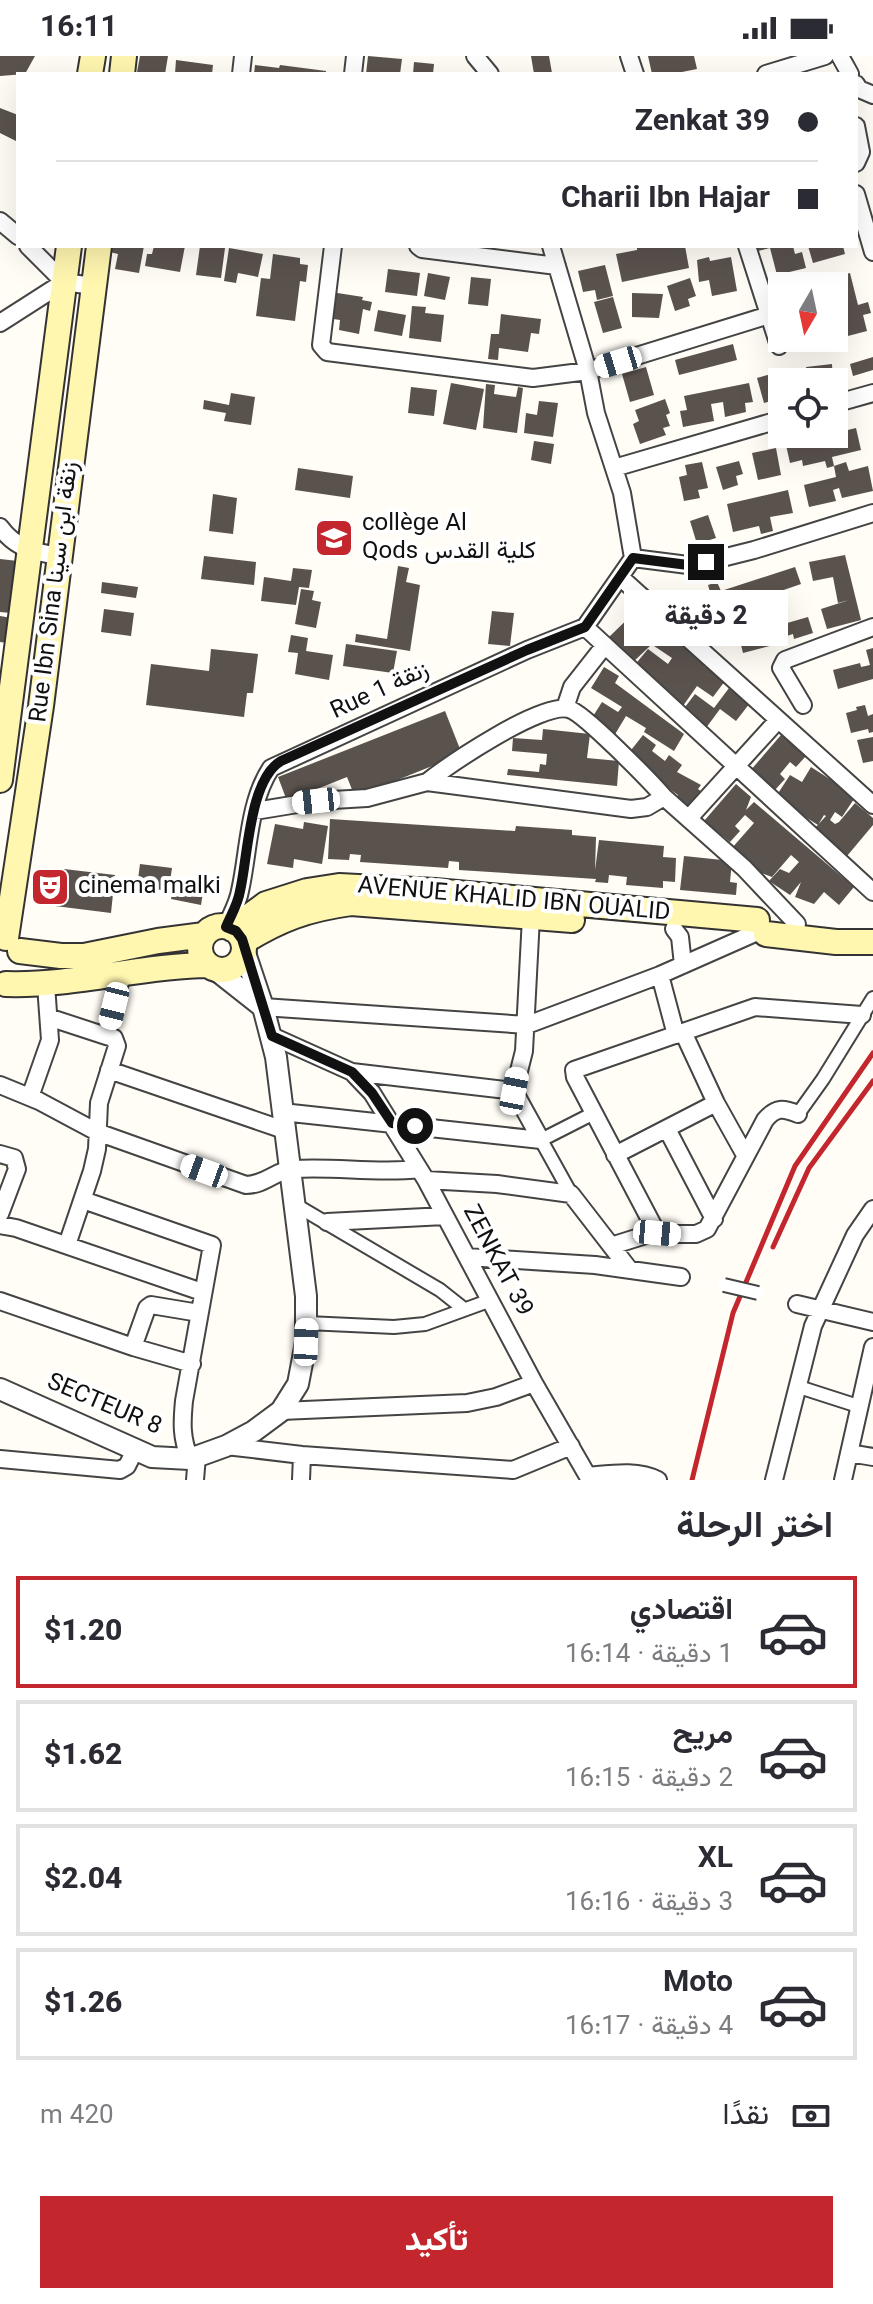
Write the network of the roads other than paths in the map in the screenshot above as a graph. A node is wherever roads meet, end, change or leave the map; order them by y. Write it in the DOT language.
graph roads {
  1 [pos="475,56"];
  2 [pos="825,56"];
  3 [pos="488,72"];
  4 [pos="773,72"];
  5 [pos="858,136"];
  6 [pos="858,159"];
  7 [pos="858,201"];
  8 [pos="0,221"];
  9 [pos="16,234"];
  10 [pos="30,248"];
  11 [pos="69,248"];
  12 [pos="99,248"];
  13 [pos="333,248"];
  14 [pos="421,248"];
  15 [pos="552,248"];
  16 [pos="748,248"];
  17 [pos="873,252"];
  18 [pos="557,266"];
  19 [pos="64,282"];
  20 [pos="93,286"];
  21 [pos="768,312"];
  22 [pos="768,315"];
  23 [pos="0,323"];
  24 [pos="588,371"];
  25 [pos="873,393"];
  26 [pos="848,400"];
  27 [pos="768,423"];
  28 [pos="614,468"];
  29 [pos="873,513"];
  30 [pos="1,531"];
  31 [pos="30,551"];
  32 [pos="59,556"];
  33 [pos="633,558"];
  34 [pos="620,577"];
  35 [pos="585,627"];
  36 [pos="873,627"];
  37 [pos="605,645"];
  38 [pos="803,705"];
  39 [pos="565,708"];
  40 [pos="778,720"];
  41 [pos="736,767"];
  42 [pos="0,780"];
  43 [pos="427,782"];
  44 [pos="664,797"];
  45 [pos="873,805"];
  46 [pos="255,811"];
  47 [pos="689,818"];
  48 [pos="873,892"];
  49 [pos="531,917"];
  50 [pos="797,924"];
  51 [pos="760,928"];
  52 [pos="674,929"];
  53 [pos="873,930"];
  54 [pos="230,936"];
  55 [pos="9,941"];
  56 [pos="873,942"];
  57 [pos="683,965"];
  58 [pos="212,967"];
  59 [pos="122,975"];
  60 [pos="660,975"];
  61 [pos="3,985"];
  62 [pos="46,985"];
  63 [pos="873,998"];
  64 [pos="263,1007"];
  65 [pos="862,1015"];
  66 [pos="51,1018"];
  67 [pos="527,1025"];
  68 [pos="680,1033"];
  69 [pos="106,1036"];
  70 [pos="272,1036"];
  71 [pos="109,1070"];
  72 [pos="352,1072"];
  73 [pos="0,1085"];
  74 [pos="514,1091"];
  75 [pos="30,1097"];
  76 [pos="716,1103"];
  77 [pos="594,1113"];
  78 [pos="798,1114"];
  79 [pos="283,1121"];
  80 [pos="392,1123"];
  81 [pos="667,1129"];
  82 [pos="97,1132"];
  83 [pos="541,1140"];
  84 [pos="0,1154"];
  85 [pos="615,1155"];
  86 [pos="745,1155"];
  87 [pos="288,1169"];
  88 [pos="422,1174"];
  89 [pos="571,1194"];
  90 [pos="83,1200"];
  91 [pos="293,1204"];
  92 [pos="873,1209"];
  93 [pos="0,1214"];
  94 [pos="445,1216"];
  95 [pos="714,1219"];
  96 [pos="327,1222"];
  97 [pos="0,1225"];
  98 [pos="657,1233"];
  99 [pos="67,1245"];
  100 [pos="611,1246"];
  101 [pos="467,1257"];
  102 [pos="629,1269"];
  103 [pos="681,1277"];
  104 [pos="724,1285"];
  105 [pos="202,1292"];
  106 [pos="758,1293"];
  107 [pos="491,1300"];
  108 [pos="0,1301"];
  109 [pos="797,1304"];
  110 [pos="464,1309"];
  111 [pos="820,1309"];
  112 [pos="199,1313"];
  113 [pos="873,1322"];
  114 [pos="307,1323"];
  115 [pos="133,1347"];
  116 [pos="873,1347"];
  117 [pos="192,1364"];
  118 [pos="534,1383"];
  119 [pos="799,1387"];
  120 [pos="0,1389"];
  121 [pos="858,1406"];
  122 [pos="281,1411"];
  123 [pos="226,1446"];
  124 [pos="571,1446"];
  125 [pos="136,1448"];
  126 [pos="849,1453"];
  127 [pos="302,1455"];
  128 [pos="194,1457"];
  129 [pos="873,1457"];
  130 [pos="0,1459"];
  131 [pos="514,1475"];
  132 [pos="589,1478"];
  133 [pos="195,1480"];
  134 [pos="301,1480"];
  135 [pos="658,1480"];
  136 [pos="774,1480"];
  137 [pos="843,1480"];
  1 -- 3 [label="street"];
  2 -- 4 [label="street"];
  5 -- 6 [label="street"];
  7 -- 17 [label="street"];
  8 -- 9 [label="street"];
  10 -- 19 [label="street"];
  11 -- 19 [label="main road, Rue Ibn Sina زنقة ابن سينا"];
  12 -- 20 [label="main road, Rue Ibn Sina زنقة ابن سينا"];
  13 -- 24 [label="street"];
  14 -- 18 [label="street"];
  15 -- 18 [label="street"];
  16 -- 21 [label="street"];
  18 -- 24 [label="street"];
  19 -- 20 [label="street"];
  19 -- 23 [label="street"];
  19 -- 31 [label="main road, Rue Ibn Sina زنقة ابن سينا"];
  20 -- 32 [label="main road, Rue Ibn Sina زنقة ابن سينا"];
  22 -- 24 [label="street"];
  24 -- 28 [label="street"];
  25 -- 26 [label="street"];
  27 -- 28 [label="street"];
  28 -- 33 [label="street"];
  29 -- 33 [label="street"];
  30 -- 31 [label="street"];
  31 -- 32 [label="street"];
  31 -- 42 [label="main road, Rue Ibn Sina زنقة ابن سينا"];
  32 -- 55 [label="main road, Rue Ibn Sina زنقة ابن سينا"];
  33 -- 34 [label="street"];
  34 -- 35 [label="street"];
  34 -- 40 [label="street"];
  35 -- 37 [label="street"];
  35 -- 46 [label="street, Rue 1 زنقة"];
  36 -- 38 [label="street"];
  37 -- 39 [label="street"];
  37 -- 41 [label="street"];
  39 -- 43 [label="street"];
  39 -- 44 [label="street"];
  40 -- 41 [label="street"];
  40 -- 45 [label="street"];
  41 -- 47 [label="street"];
  41 -- 48 [label="street"];
  43 -- 44 [label="street"];
  43 -- 46 [label="street"];
  44 -- 47 [label="street"];
  46 -- 54 [label="street, Rue 1 زنقة"];
  47 -- 50 [label="street"];
  49 -- 52 [label="main road, AVENUE KHALID IBN OUALID"];
  49 -- 54 [label="main road, AVENUE KHALID IBN OUALID"];
  49 -- 67 [label="street"];
  50 -- 51 [label="main road, AVENUE KHALID IBN OUALID"];
  50 -- 53 [label="main road, AVENUE KHALID IBN OUALID"];
  51 -- 52 [label="main road, AVENUE KHALID IBN OUALID"];
  51 -- 54 [label="main road, AVENUE KHALID IBN OUALID"];
  51 -- 56 [label="main road, AVENUE KHALID IBN OUALID"];
  51 -- 57 [label="street"];
  52 -- 57 [label="street"];
  54 -- 55 [label="main road, AVENUE KHALID IBN OUALID"];
  54 -- 58 [label="main road"];
  54 -- 58 [label="main road"];
  54 -- 64 [label="street"];
  55 -- 61 [label="main road, Rue Ibn Sina زنقة ابن سينا"];
  57 -- 60 [label="street"];
  58 -- 59 [label="main road"];
  58 -- 64 [label="street"];
  59 -- 62 [label="main road"];
  59 -- 69 [label="street"];
  60 -- 67 [label="street"];
  60 -- 68 [label="street"];
  61 -- 62 [label="main road"];
  62 -- 66 [label="street"];
  63 -- 65 [label="street"];
  64 -- 67 [label="street"];
  64 -- 70 [label="street"];
  65 -- 68 [label="street"];
  65 -- 78 [label="street"];
  66 -- 69 [label="street"];
  66 -- 75 [label="street"];
  67 -- 74 [label="street"];
  68 -- 76 [label="street"];
  68 -- 77 [label="street"];
  69 -- 71 [label="street"];
  70 -- 72 [label="street, ZENKAT 39"];
  70 -- 79 [label="street"];
  71 -- 79 [label="street"];
  71 -- 82 [label="street"];
  72 -- 74 [label="street, ZENKAT 39"];
  72 -- 80 [label="street, ZENKAT 39"];
  73 -- 75 [label="street"];
  74 -- 83 [label="street"];
  75 -- 82 [label="street"];
  76 -- 81 [label="street"];
  76 -- 86 [label="street"];
  77 -- 83 [label="street"];
  77 -- 85 [label="street"];
  78 -- 86 [label="street"];
  79 -- 80 [label="street"];
  79 -- 87 [label="street"];
  80 -- 83 [label="street"];
  80 -- 88 [label="street, ZENKAT 39"];
  81 -- 85 [label="street"];
  81 -- 95 [label="street"];
  82 -- 87 [label="street"];
  82 -- 90 [label="street"];
  83 -- 89 [label="street"];
  84 -- 93 [label="street"];
  85 -- 98 [label="street"];
  86 -- 95 [label="street"];
  87 -- 88 [label="street"];
  87 -- 91 [label="street"];
  88 -- 89 [label="street"];
  88 -- 94 [label="street, ZENKAT 39"];
  89 -- 100 [label="street"];
  90 -- 99 [label="street"];
  90 -- 105 [label="street"];
  91 -- 96 [label="street"];
  91 -- 114 [label="street"];
  92 -- 111 [label="street"];
  94 -- 96 [label="street"];
  94 -- 101 [label="street, ZENKAT 39"];
  95 -- 98 [label="street"];
  96 -- 110 [label="street"];
  97 -- 99 [label="street"];
  98 -- 100 [label="street"];
  99 -- 105 [label="street"];
  100 -- 102 [label="street"];
  101 -- 102 [label="street"];
  101 -- 107 [label="street, ZENKAT 39"];
  102 -- 103 [label="street"];
  104 -- 106 [label="street, bridge"];
  105 -- 112 [label="street"];
  107 -- 110 [label="street"];
  107 -- 118 [label="street, ZENKAT 39"];
  108 -- 115 [label="street"];
  109 -- 111 [label="street"];
  110 -- 114 [label="street"];
  111 -- 113 [label="street"];
  111 -- 119 [label="street"];
  112 -- 115 [label="street"];
  112 -- 117 [label="street"];
  114 -- 122 [label="street"];
  115 -- 117 [label="street"];
  116 -- 121 [label="street"];
  117 -- 128 [label="street"];
  118 -- 122 [label="street"];
  118 -- 124 [label="street, ZENKAT 39"];
  119 -- 121 [label="street"];
  119 -- 136 [label="street"];
  120 -- 125 [label="street, SECTEUR 8"];
  121 -- 126 [label="street"];
  122 -- 123 [label="street"];
  123 -- 127 [label="street"];
  123 -- 128 [label="street"];
  124 -- 131 [label="street"];
  124 -- 132 [label="street, ZENKAT 39"];
  125 -- 128 [label="street, SECTEUR 8"];
  125 -- 130 [label="street"];
  126 -- 129 [label="street"];
  126 -- 137 [label="street"];
  127 -- 131 [label="street"];
  127 -- 134 [label="street"];
  128 -- 133 [label="street"];
  132 -- 135 [label="street"];
}
